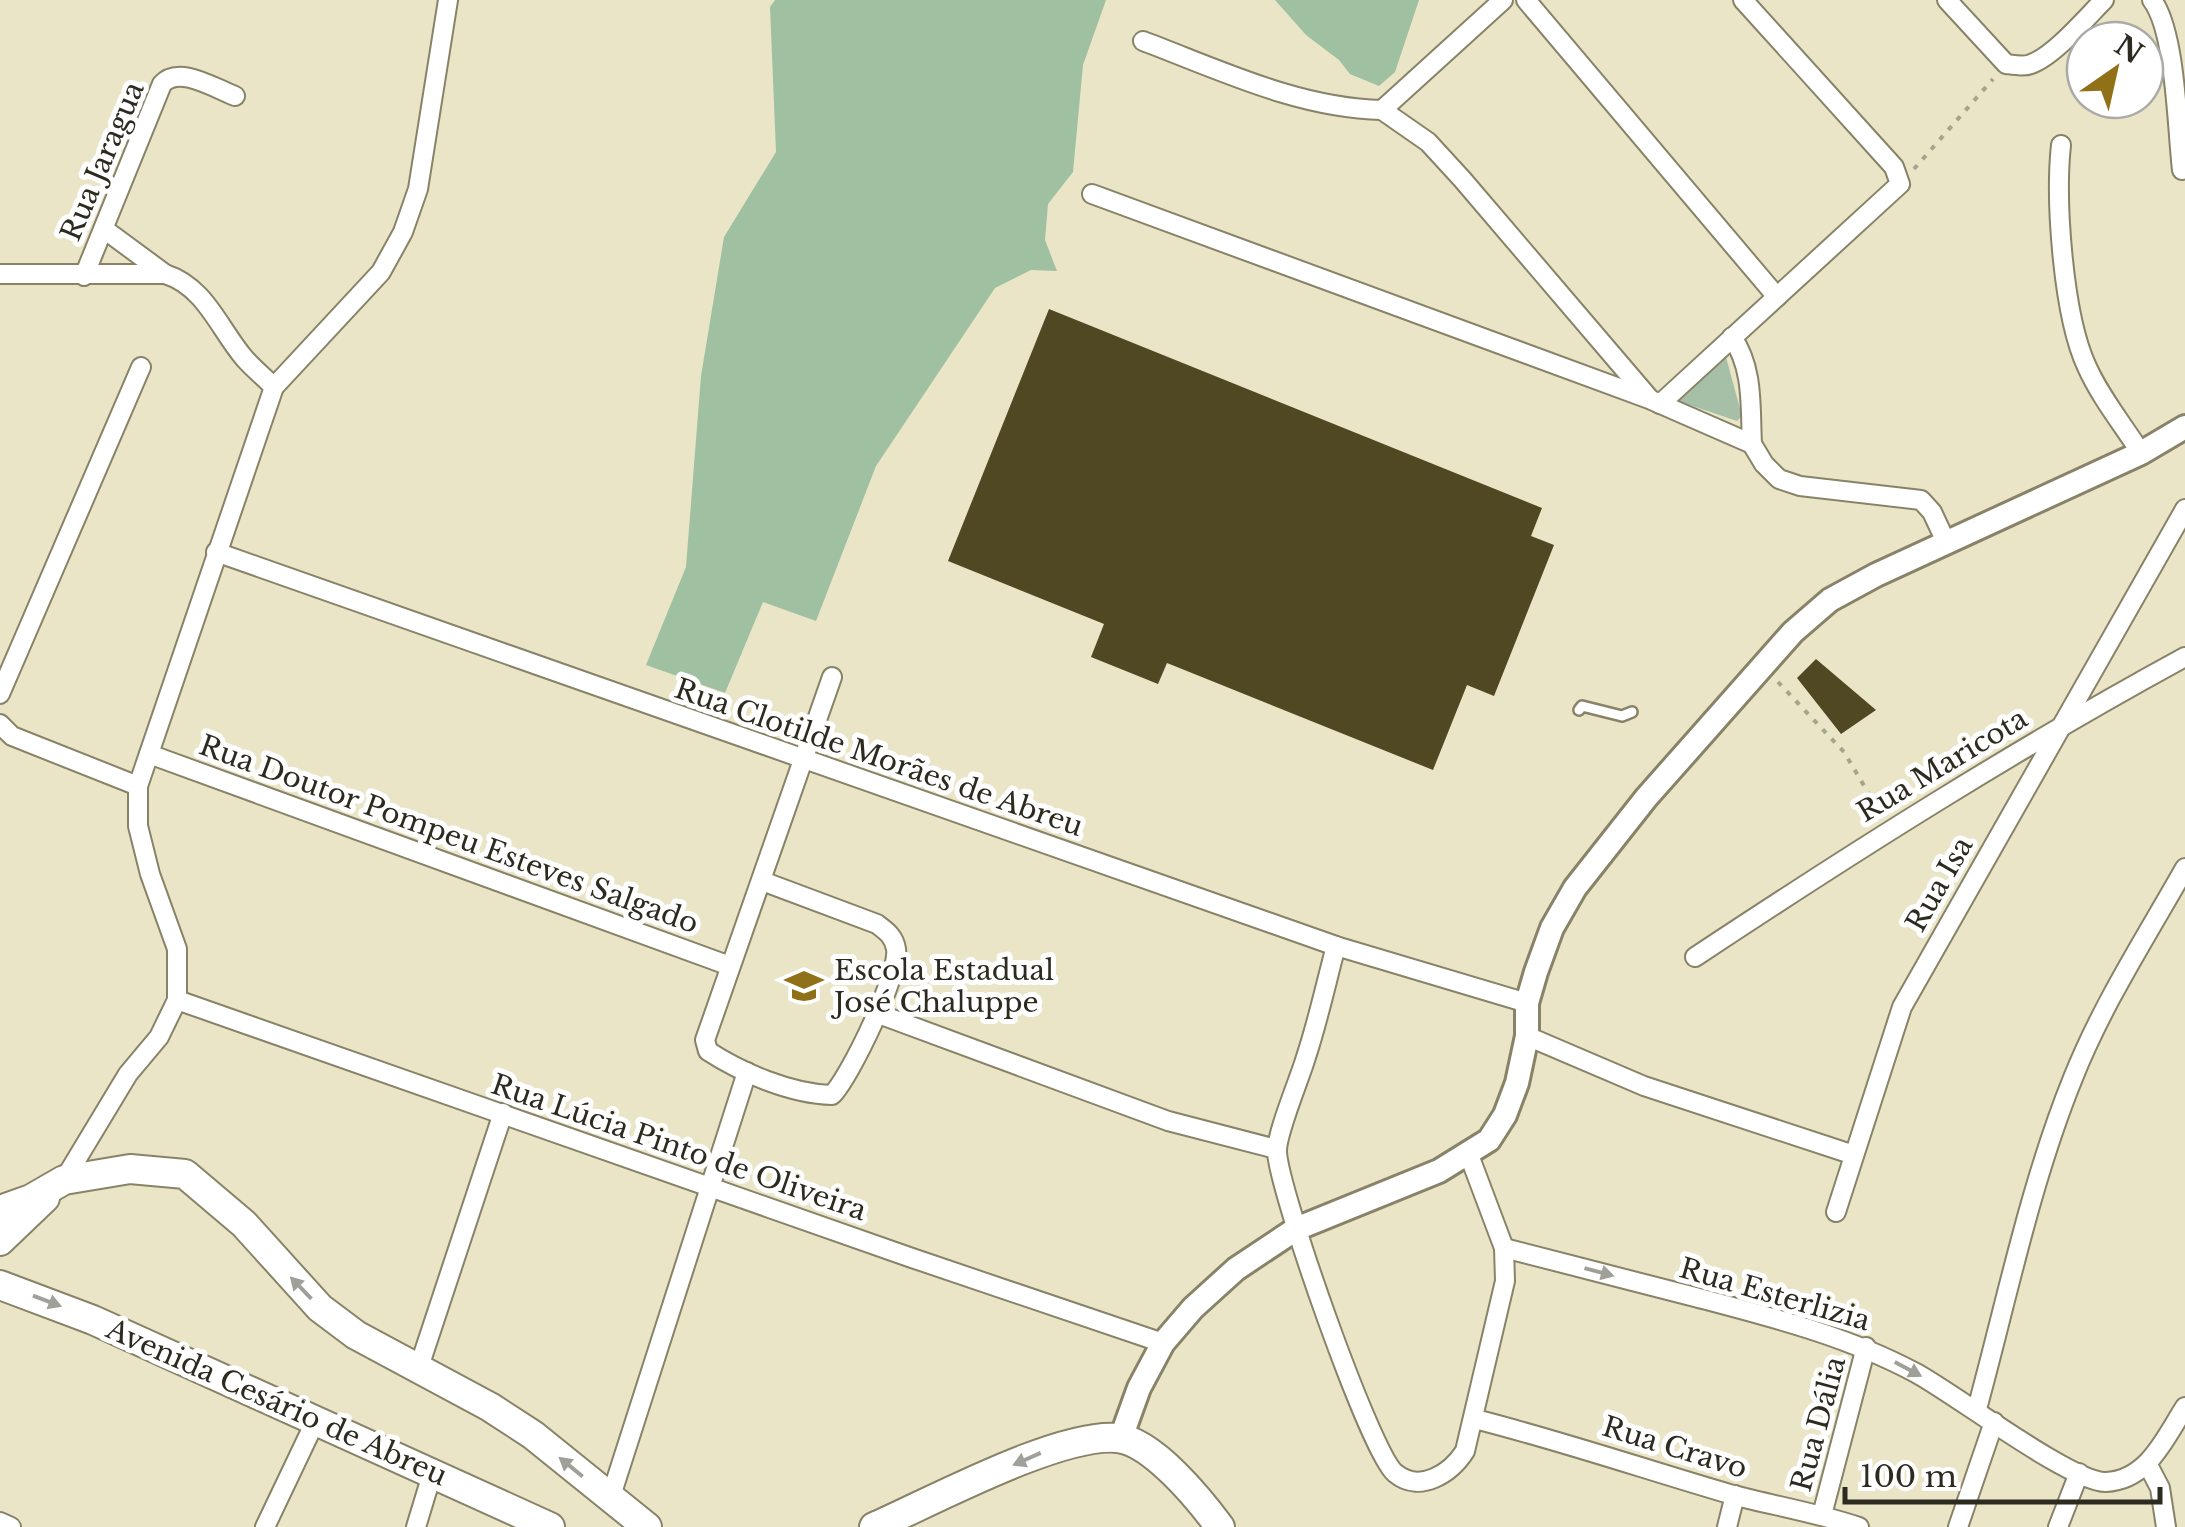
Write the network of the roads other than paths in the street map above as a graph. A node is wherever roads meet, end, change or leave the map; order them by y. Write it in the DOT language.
graph roads {
  1 [pos="448,0"];
  2 [pos="1503,0"];
  3 [pos="1526,0"];
  4 [pos="1744,0"];
  5 [pos="1947,0"];
  6 [pos="2104,0"];
  7 [pos="2152,0"];
  8 [pos="1142,41"];
  9 [pos="234,96"];
  10 [pos="1382,110"];
  11 [pos="2062,144"];
  12 [pos="2182,170"];
  13 [pos="1092,194"];
  14 [pos="104,229"];
  15 [pos="0,274"];
  16 [pos="165,274"];
  17 [pos="84,276"];
  18 [pos="1777,297"];
  19 [pos="1732,338"];
  20 [pos="141,367"];
  21 [pos="274,387"];
  22 [pos="1654,401"];
  23 [pos="2185,426"];
  24 [pos="1752,444"];
  25 [pos="2140,453"];
  26 [pos="2185,509"];
  27 [pos="1947,544"];
  28 [pos="216,552"];
  29 [pos="2185,657"];
  30 [pos="832,676"];
  31 [pos="0,694"];
  32 [pos="1579,710"];
  33 [pos="1632,712"];
  34 [pos="0,724"];
  35 [pos="2061,725"];
  36 [pos="149,754"];
  37 [pos="805,760"];
  38 [pos="138,786"];
  39 [pos="2185,868"];
  40 [pos="762,881"];
  41 [pos="1336,946"];
  42 [pos="1695,957"];
  43 [pos="730,966"];
  44 [pos="177,1000"];
  45 [pos="1528,1003"];
  46 [pos="876,1013"];
  47 [pos="1527,1036"];
  48 [pos="747,1072"];
  49 [pos="503,1113"];
  50 [pos="1276,1149"];
  51 [pos="1854,1154"];
  52 [pos="1469,1155"];
  53 [pos="64,1180"];
  54 [pos="710,1186"];
  55 [pos="0,1210"];
  56 [pos="1836,1212"];
  57 [pos="1296,1229"];
  58 [pos="0,1242"];
  59 [pos="1504,1248"];
  60 [pos="0,1285"];
  61 [pos="1163,1343"];
  62 [pos="1866,1347"];
  63 [pos="420,1368"];
  64 [pos="2185,1408"];
  65 [pos="1977,1409"];
  66 [pos="1475,1419"];
  67 [pos="315,1422"];
  68 [pos="1994,1422"];
  69 [pos="1121,1438"];
  70 [pos="2148,1465"];
  71 [pos="433,1472"];
  72 [pos="2079,1474"];
  73 [pos="1735,1495"];
  74 [pos="610,1499"];
  75 [pos="1822,1515"];
  76 [pos="0,1522"];
  77 [pos="11,1527"];
  78 [pos="265,1527"];
  79 [pos="416,1527"];
  80 [pos="550,1527"];
  81 [pos="647,1527"];
  82 [pos="874,1527"];
  83 [pos="1220,1527"];
  84 [pos="1728,1527"];
  85 [pos="1859,1527"];
  86 [pos="1958,1527"];
  87 [pos="2058,1527"];
  88 [pos="2166,1527"];
  1 -- 21 [label="street"];
  2 -- 10 [label="street"];
  3 -- 18 [label="street"];
  4 -- 18 [label="street"];
  5 -- 6 [label="street"];
  7 -- 12 [label="street"];
  8 -- 10 [label="street"];
  9 -- 14 [label="street, Rua Jaragua"];
  10 -- 22 [label="street"];
  11 -- 25 [label="street"];
  13 -- 22 [label="street"];
  14 -- 16 [label="street"];
  14 -- 17 [label="street, Rua Jaragua"];
  15 -- 17 [label="street"];
  16 -- 17 [label="street"];
  16 -- 21 [label="street"];
  18 -- 19 [label="street"];
  19 -- 22 [label="street"];
  19 -- 24 [label="street"];
  20 -- 31 [label="street"];
  21 -- 28 [label="street"];
  22 -- 24 [label="street"];
  23 -- 25 [label="street"];
  24 -- 27 [label="street"];
  25 -- 27 [label="street"];
  26 -- 35 [label="street, Rua Maricota"];
  27 -- 45 [label="street"];
  28 -- 36 [label="street"];
  28 -- 37 [label="street, Rua Clotilde Morães de Abreu"];
  29 -- 35 [label="street"];
  30 -- 37 [label="street"];
  32 -- 33 [label="lane"];
  34 -- 38 [label="street"];
  35 -- 42 [label="street, Rua Maricota"];
  35 -- 51 [label="street, Rua Isa"];
  36 -- 38 [label="street"];
  36 -- 43 [label="street, Rua Doutor Pompeu Esteves Salgado"];
  37 -- 40 [label="street"];
  37 -- 41 [label="street, Rua Clotilde Morães de Abreu"];
  38 -- 44 [label="street"];
  39 -- 65 [label="street"];
  40 -- 43 [label="street"];
  40 -- 46 [label="street"];
  41 -- 45 [label="street, Rua Clotilde Morães de Abreu"];
  41 -- 50 [label="street"];
  43 -- 48 [label="street"];
  44 -- 49 [label="street, Rua Lúcia Pinto de Oliveira"];
  44 -- 53 [label="street"];
  45 -- 47 [label="street"];
  46 -- 48 [label="street"];
  46 -- 50 [label="street"];
  47 -- 51 [label="street"];
  47 -- 52 [label="street"];
  48 -- 54 [label="street"];
  49 -- 54 [label="street, Rua Lúcia Pinto de Oliveira"];
  49 -- 63 [label="street"];
  50 -- 57 [label="street"];
  51 -- 56 [label="street, Rua Isa"];
  52 -- 57 [label="street"];
  52 -- 59 [label="street"];
  53 -- 55 [label="main road"];
  53 -- 58 [label="main road"];
  63 -- 53 [label="main road, one-way"];
  54 -- 61 [label="street, Rua Lúcia Pinto de Oliveira"];
  54 -- 74 [label="street"];
  57 -- 61 [label="street"];
  57 -- 66 [label="street"];
  59 -- 62 [label="street, Rua Esterlizia, one-way"];
  59 -- 66 [label="street"];
  60 -- 67 [label="main road, Avenida Cesário de Abreu, one-way"];
  61 -- 69 [label="street"];
  62 -- 65 [label="street, Rua Esterlizia, one-way"];
  62 -- 75 [label="street, Rua Dália"];
  74 -- 63 [label="main road, one-way"];
  64 -- 70 [label="street"];
  65 -- 68 [label="street, Rua Esterlizia"];
  66 -- 73 [label="street, Rua Cravo"];
  67 -- 71 [label="main road, Avenida Cesário de Abreu"];
  67 -- 78 [label="street"];
  68 -- 72 [label="street, Rua Esterlizia"];
  68 -- 86 [label="street"];
  69 -- 82 [label="main road, one-way"];
  69 -- 83 [label="main road"];
  70 -- 72 [label="street, Rua Esterlizia"];
  70 -- 88 [label="street"];
  71 -- 79 [label="street"];
  71 -- 80 [label="main road, Avenida Cesário de Abreu"];
  72 -- 87 [label="street"];
  73 -- 75 [label="street, Rua Cravo"];
  73 -- 84 [label="street"];
  74 -- 81 [label="main road"];
  75 -- 85 [label="street, Rua Cravo"];
  76 -- 77 [label="street"];
}
